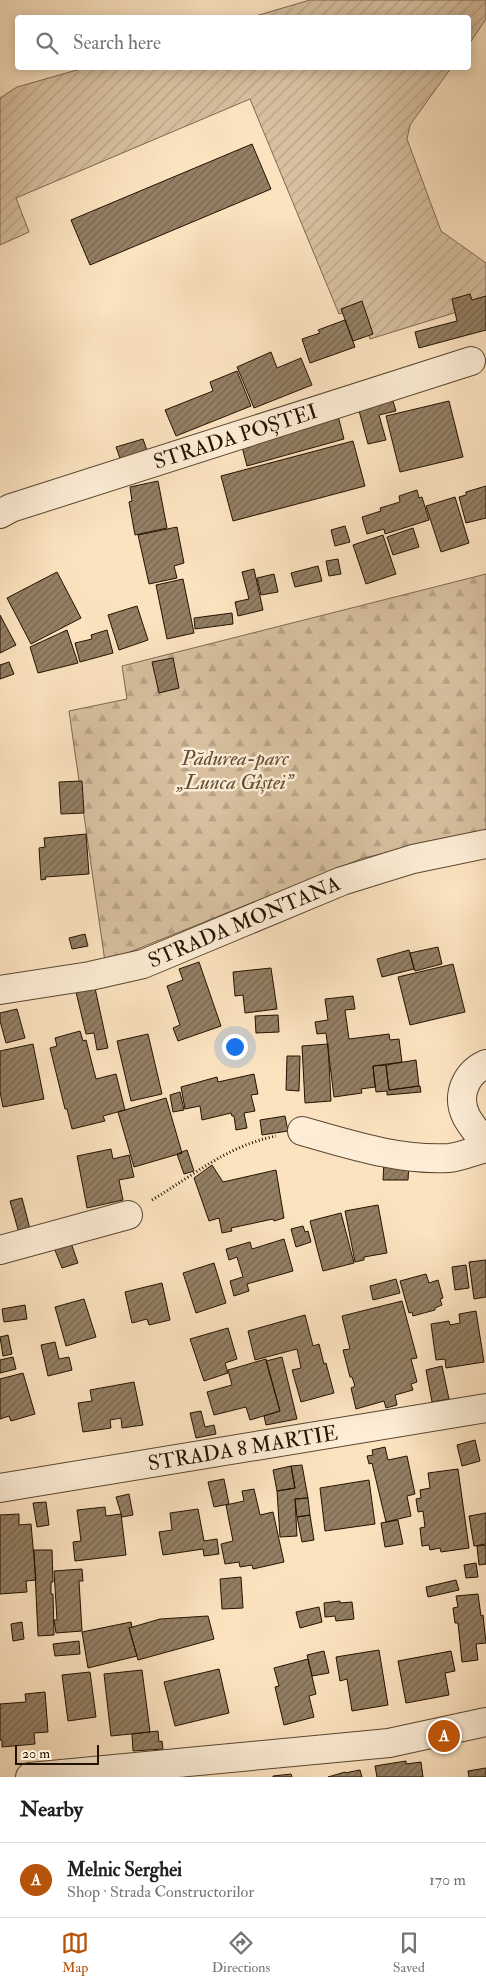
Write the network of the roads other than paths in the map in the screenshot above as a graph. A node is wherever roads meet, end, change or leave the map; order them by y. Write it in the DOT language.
graph roads {
  1 [pos="471,361"];
  2 [pos="0,514"];
  3 [pos="486,844"];
  4 [pos="0,990"];
  5 [pos="486,1064"];
  6 [pos="302,1131"];
  7 [pos="486,1146"];
  8 [pos="128,1215"];
  9 [pos="0,1250"];
  10 [pos="486,1408"];
  11 [pos="0,1488"];
  12 [pos="486,1722"];
  13 [pos="30,1777"];
  1 -- 2 [label="street, STRADA POȘTEI"];
  3 -- 4 [label="street, STRADA MONTANA"];
  5 -- 7 [label="street"];
  6 -- 7 [label="street"];
  8 -- 9 [label="street"];
  10 -- 11 [label="street, STRADA 8 MARTIE"];
  12 -- 13 [label="street"];
}
